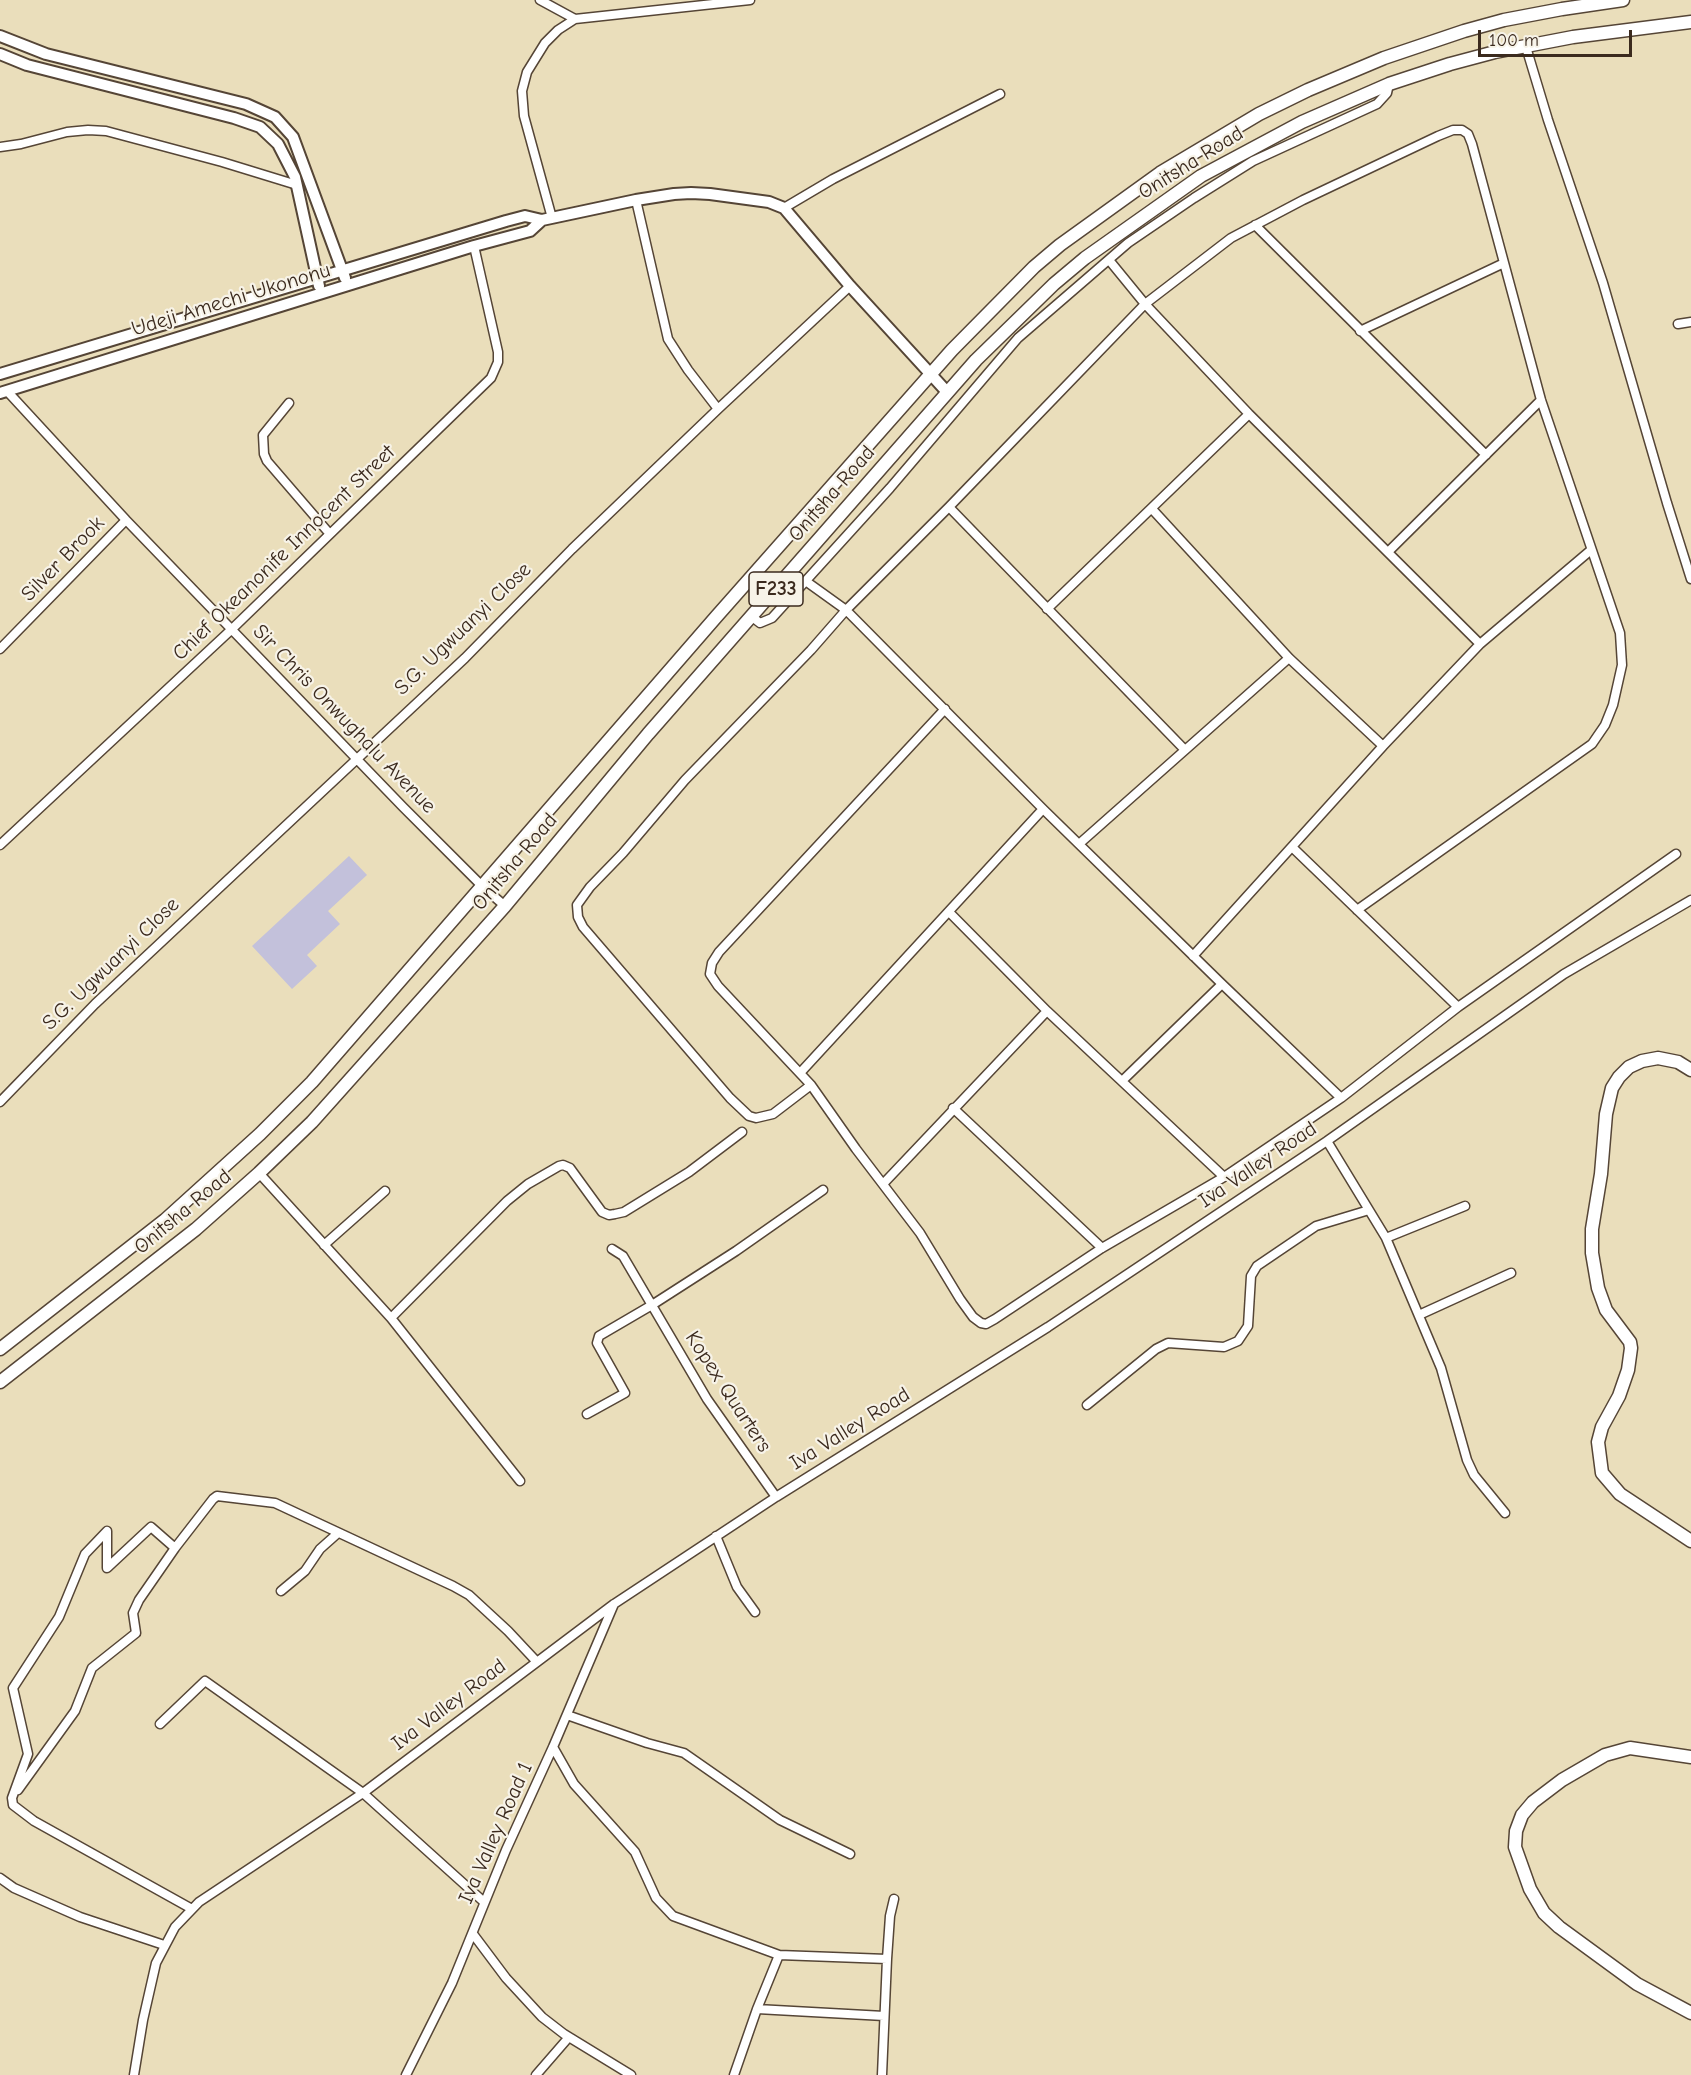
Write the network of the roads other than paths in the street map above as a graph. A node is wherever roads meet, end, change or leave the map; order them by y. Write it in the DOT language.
graph roads {
  1 [pos="540,0"];
  2 [pos="750,0"];
  3 [pos="1623,0"];
  4 [pos="575,19"];
  5 [pos="1691,22"];
  6 [pos="0,36"];
  7 [pos="1526,46"];
  8 [pos="0,54"];
  9 [pos="1389,84"];
  10 [pos="1000,94"];
  11 [pos="0,147"];
  12 [pos="297,185"];
  13 [pos="636,200"];
  14 [pos="784,208"];
  15 [pos="547,219"];
  16 [pos="1255,225"];
  17 [pos="474,246"];
  18 [pos="1109,260"];
  19 [pos="1504,263"];
  20 [pos="343,271"];
  21 [pos="317,279"];
  22 [pos="347,285"];
  23 [pos="850,286"];
  24 [pos="321,293"];
  25 [pos="1145,304"];
  26 [pos="1691,322"];
  27 [pos="1678,324"];
  28 [pos="1360,331"];
  29 [pos="0,374"];
  30 [pos="932,374"];
  31 [pos="3,392"];
  32 [pos="947,392"];
  33 [pos="1541,400"];
  34 [pos="289,403"];
  35 [pos="718,409"];
  36 [pos="1249,414"];
  37 [pos="1486,455"];
  38 [pos="949,507"];
  39 [pos="1152,509"];
  40 [pos="126,520"];
  41 [pos="329,533"];
  42 [pos="1591,550"];
  43 [pos="1388,552"];
  44 [pos="1691,579"];
  45 [pos="807,582"];
  46 [pos="846,609"];
  47 [pos="1047,609"];
  48 [pos="751,616"];
  49 [pos="232,629"];
  50 [pos="1480,644"];
  51 [pos="0,648"];
  52 [pos="1289,658"];
  53 [pos="945,709"];
  54 [pos="1383,746"];
  55 [pos="1185,750"];
  56 [pos="357,758"];
  57 [pos="1044,809"];
  58 [pos="1079,844"];
  59 [pos="0,846"];
  60 [pos="1292,847"];
  61 [pos="1676,854"];
  62 [pos="483,887"];
  63 [pos="1691,900"];
  64 [pos="505,906"];
  65 [pos="1357,910"];
  66 [pos="949,912"];
  67 [pos="1193,956"];
  68 [pos="1222,984"];
  69 [pos="1458,1007"];
  70 [pos="1047,1011"];
  71 [pos="1691,1070"];
  72 [pos="800,1073"];
  73 [pos="1122,1082"];
  74 [pos="811,1084"];
  75 [pos="1341,1098"];
  76 [pos="0,1102"];
  77 [pos="953,1108"];
  78 [pos="742,1132"];
  79 [pos="1327,1141"];
  80 [pos="259,1173"];
  81 [pos="1224,1177"];
  82 [pos="882,1184"];
  83 [pos="823,1190"];
  84 [pos="385,1191"];
  85 [pos="1465,1206"];
  86 [pos="1369,1210"];
  87 [pos="1386,1238"];
  88 [pos="324,1245"];
  89 [pos="1102,1248"];
  90 [pos="612,1249"];
  91 [pos="1511,1273"];
  92 [pos="652,1305"];
  93 [pos="1419,1315"];
  94 [pos="391,1318"];
  95 [pos="0,1349"];
  96 [pos="0,1383"];
  97 [pos="1087,1405"];
  98 [pos="587,1414"];
  99 [pos="520,1481"];
  100 [pos="776,1497"];
  101 [pos="1505,1513"];
  102 [pos="338,1533"];
  103 [pos="716,1536"];
  104 [pos="1691,1541"];
  105 [pos="175,1548"];
  106 [pos="281,1591"];
  107 [pos="614,1604"];
  108 [pos="755,1612"];
  109 [pos="537,1662"];
  110 [pos="567,1714"];
  111 [pos="160,1724"];
  112 [pos="554,1747"];
  113 [pos="1691,1756"];
  114 [pos="363,1793"];
  115 [pos="12,1798"];
  116 [pos="850,1854"];
  117 [pos="0,1878"];
  118 [pos="894,1899"];
  119 [pos="484,1902"];
  120 [pos="192,1908"];
  121 [pos="473,1934"];
  122 [pos="164,1945"];
  123 [pos="779,1955"];
  124 [pos="887,1959"];
  125 [pos="757,2009"];
  126 [pos="1691,2013"];
  127 [pos="884,2016"];
  128 [pos="569,2037"];
  129 [pos="134,2075"];
  130 [pos="406,2075"];
  131 [pos="536,2075"];
  132 [pos="631,2075"];
  133 [pos="734,2075"];
  134 [pos="882,2075"];
  1 -- 4 [label="street"];
  2 -- 4 [label="street"];
  3 -- 30 [label="main road, Onitsha Road / F233"];
  4 -- 15 [label="street"];
  5 -- 7 [label="main road, Onitsha Road / F233"];
  6 -- 20 [label="main road"];
  7 -- 9 [label="main road, Onitsha Road / F233"];
  7 -- 44 [label="street"];
  8 -- 12 [label="main road"];
  9 -- 18 [label="street"];
  9 -- 32 [label="main road, Onitsha Road / F233"];
  10 -- 14 [label="street"];
  11 -- 12 [label="street"];
  12 -- 21 [label="main road"];
  13 -- 14 [label="main road"];
  13 -- 15 [label="main road"];
  13 -- 35 [label="street"];
  14 -- 23 [label="main road"];
  15 -- 17 [label="main road, Udeji Amechi Ukononu"];
  15 -- 20 [label="main road, Udeji Amechi Ukononu"];
  16 -- 19 [label="street"];
  16 -- 25 [label="street"];
  16 -- 28 [label="street"];
  17 -- 22 [label="main road, Udeji Amechi Ukononu"];
  17 -- 41 [label="street, Chief Okeanonife Innocent Street"];
  18 -- 25 [label="street"];
  18 -- 45 [label="street"];
  19 -- 28 [label="street"];
  19 -- 33 [label="street"];
  20 -- 21 [label="main road, Udeji Amechi Ukononu"];
  20 -- 22 [label="main road"];
  21 -- 24 [label="main road"];
  21 -- 29 [label="main road, Udeji Amechi Ukononu"];
  22 -- 24 [label="main road, Udeji Amechi Ukononu"];
  23 -- 30 [label="main road"];
  23 -- 35 [label="street, S.G. Ugwuanyi Close"];
  24 -- 31 [label="main road, Udeji Amechi Ukononu"];
  25 -- 36 [label="street"];
  25 -- 38 [label="street"];
  26 -- 27 [label="street"];
  28 -- 37 [label="street"];
  30 -- 32 [label="main road"];
  30 -- 62 [label="main road, Onitsha Road / F233"];
  31 -- 40 [label="street, Sir Chris Onwughalu Avenue"];
  32 -- 48 [label="main road, Onitsha Road / F233"];
  33 -- 37 [label="street"];
  33 -- 42 [label="street"];
  34 -- 41 [label="street"];
  35 -- 56 [label="street, S.G. Ugwuanyi Close"];
  36 -- 39 [label="street"];
  36 -- 43 [label="street"];
  37 -- 43 [label="street"];
  38 -- 46 [label="street"];
  38 -- 47 [label="street"];
  39 -- 47 [label="street"];
  39 -- 52 [label="street"];
  40 -- 49 [label="street, Sir Chris Onwughalu Avenue"];
  40 -- 51 [label="street, Silver Brook"];
  41 -- 49 [label="street, Chief Okeanonife Innocent Street"];
  42 -- 50 [label="street"];
  42 -- 65 [label="street"];
  43 -- 50 [label="street"];
  45 -- 46 [label="street"];
  45 -- 48 [label="street"];
  46 -- 53 [label="street"];
  46 -- 74 [label="street"];
  47 -- 55 [label="street"];
  48 -- 64 [label="main road, Onitsha Road / F233"];
  49 -- 56 [label="street, Sir Chris Onwughalu Avenue"];
  49 -- 59 [label="street, Chief Okeanonife Innocent Street"];
  50 -- 54 [label="street"];
  52 -- 54 [label="street"];
  52 -- 55 [label="street"];
  53 -- 57 [label="street"];
  53 -- 72 [label="street"];
  54 -- 60 [label="street"];
  55 -- 58 [label="street"];
  56 -- 62 [label="street, Sir Chris Onwughalu Avenue"];
  56 -- 76 [label="street, S.G. Ugwuanyi Close"];
  57 -- 58 [label="street"];
  57 -- 66 [label="street"];
  58 -- 67 [label="street"];
  60 -- 65 [label="street"];
  60 -- 67 [label="street"];
  61 -- 69 [label="street"];
  62 -- 64 [label="street, Sir Chris Onwughalu Avenue"];
  62 -- 95 [label="main road, Onitsha Road / F233"];
  63 -- 79 [label="street, Iva Valley Road"];
  64 -- 80 [label="main road, Onitsha Road / F233"];
  65 -- 69 [label="street"];
  66 -- 70 [label="street"];
  66 -- 72 [label="street"];
  67 -- 68 [label="street"];
  68 -- 73 [label="street"];
  68 -- 75 [label="street"];
  69 -- 75 [label="street"];
  70 -- 73 [label="street"];
  70 -- 77 [label="street"];
  71 -- 104 [label="main road"];
  72 -- 74 [label="street"];
  73 -- 81 [label="street"];
  74 -- 82 [label="street"];
  75 -- 81 [label="street"];
  77 -- 82 [label="street"];
  77 -- 89 [label="street"];
  78 -- 94 [label="street"];
  79 -- 86 [label="street"];
  79 -- 100 [label="street, Iva Valley Road"];
  80 -- 88 [label="street"];
  80 -- 96 [label="main road, Onitsha Road / F233"];
  81 -- 89 [label="street"];
  82 -- 89 [label="street"];
  83 -- 92 [label="street"];
  84 -- 88 [label="street"];
  85 -- 87 [label="street"];
  86 -- 87 [label="street"];
  86 -- 97 [label="street"];
  87 -- 93 [label="street"];
  88 -- 94 [label="street"];
  90 -- 92 [label="street, Kopex Quarters"];
  91 -- 93 [label="street"];
  92 -- 98 [label="street"];
  92 -- 100 [label="street, Kopex Quarters"];
  93 -- 101 [label="street"];
  94 -- 99 [label="street"];
  100 -- 103 [label="street, Iva Valley Road"];
  102 -- 105 [label="street"];
  102 -- 106 [label="street"];
  102 -- 109 [label="street"];
  103 -- 107 [label="street, Iva Valley Road"];
  103 -- 108 [label="street"];
  105 -- 115 [label="street"];
  105 -- 115 [label="street"];
  107 -- 109 [label="street, Iva Valley Road"];
  107 -- 110 [label="street, Iva Valley Road 1"];
  109 -- 114 [label="street, Iva Valley Road"];
  110 -- 112 [label="street, Iva Valley Road 1"];
  110 -- 116 [label="street"];
  111 -- 114 [label="street"];
  112 -- 119 [label="street, Iva Valley Road 1"];
  112 -- 123 [label="street"];
  113 -- 126 [label="main road"];
  114 -- 119 [label="street"];
  114 -- 120 [label="street, Iva Valley Road"];
  115 -- 120 [label="street"];
  117 -- 122 [label="street"];
  118 -- 124 [label="street"];
  119 -- 121 [label="street, Iva Valley Road 1"];
  120 -- 122 [label="street, Iva Valley Road"];
  121 -- 128 [label="street"];
  121 -- 130 [label="street, Iva Valley Road 1"];
  122 -- 129 [label="street, Iva Valley Road"];
  123 -- 124 [label="street"];
  123 -- 125 [label="street"];
  124 -- 127 [label="street"];
  125 -- 127 [label="street"];
  125 -- 133 [label="street"];
  127 -- 134 [label="street"];
  128 -- 131 [label="street"];
  128 -- 132 [label="street"];
}
